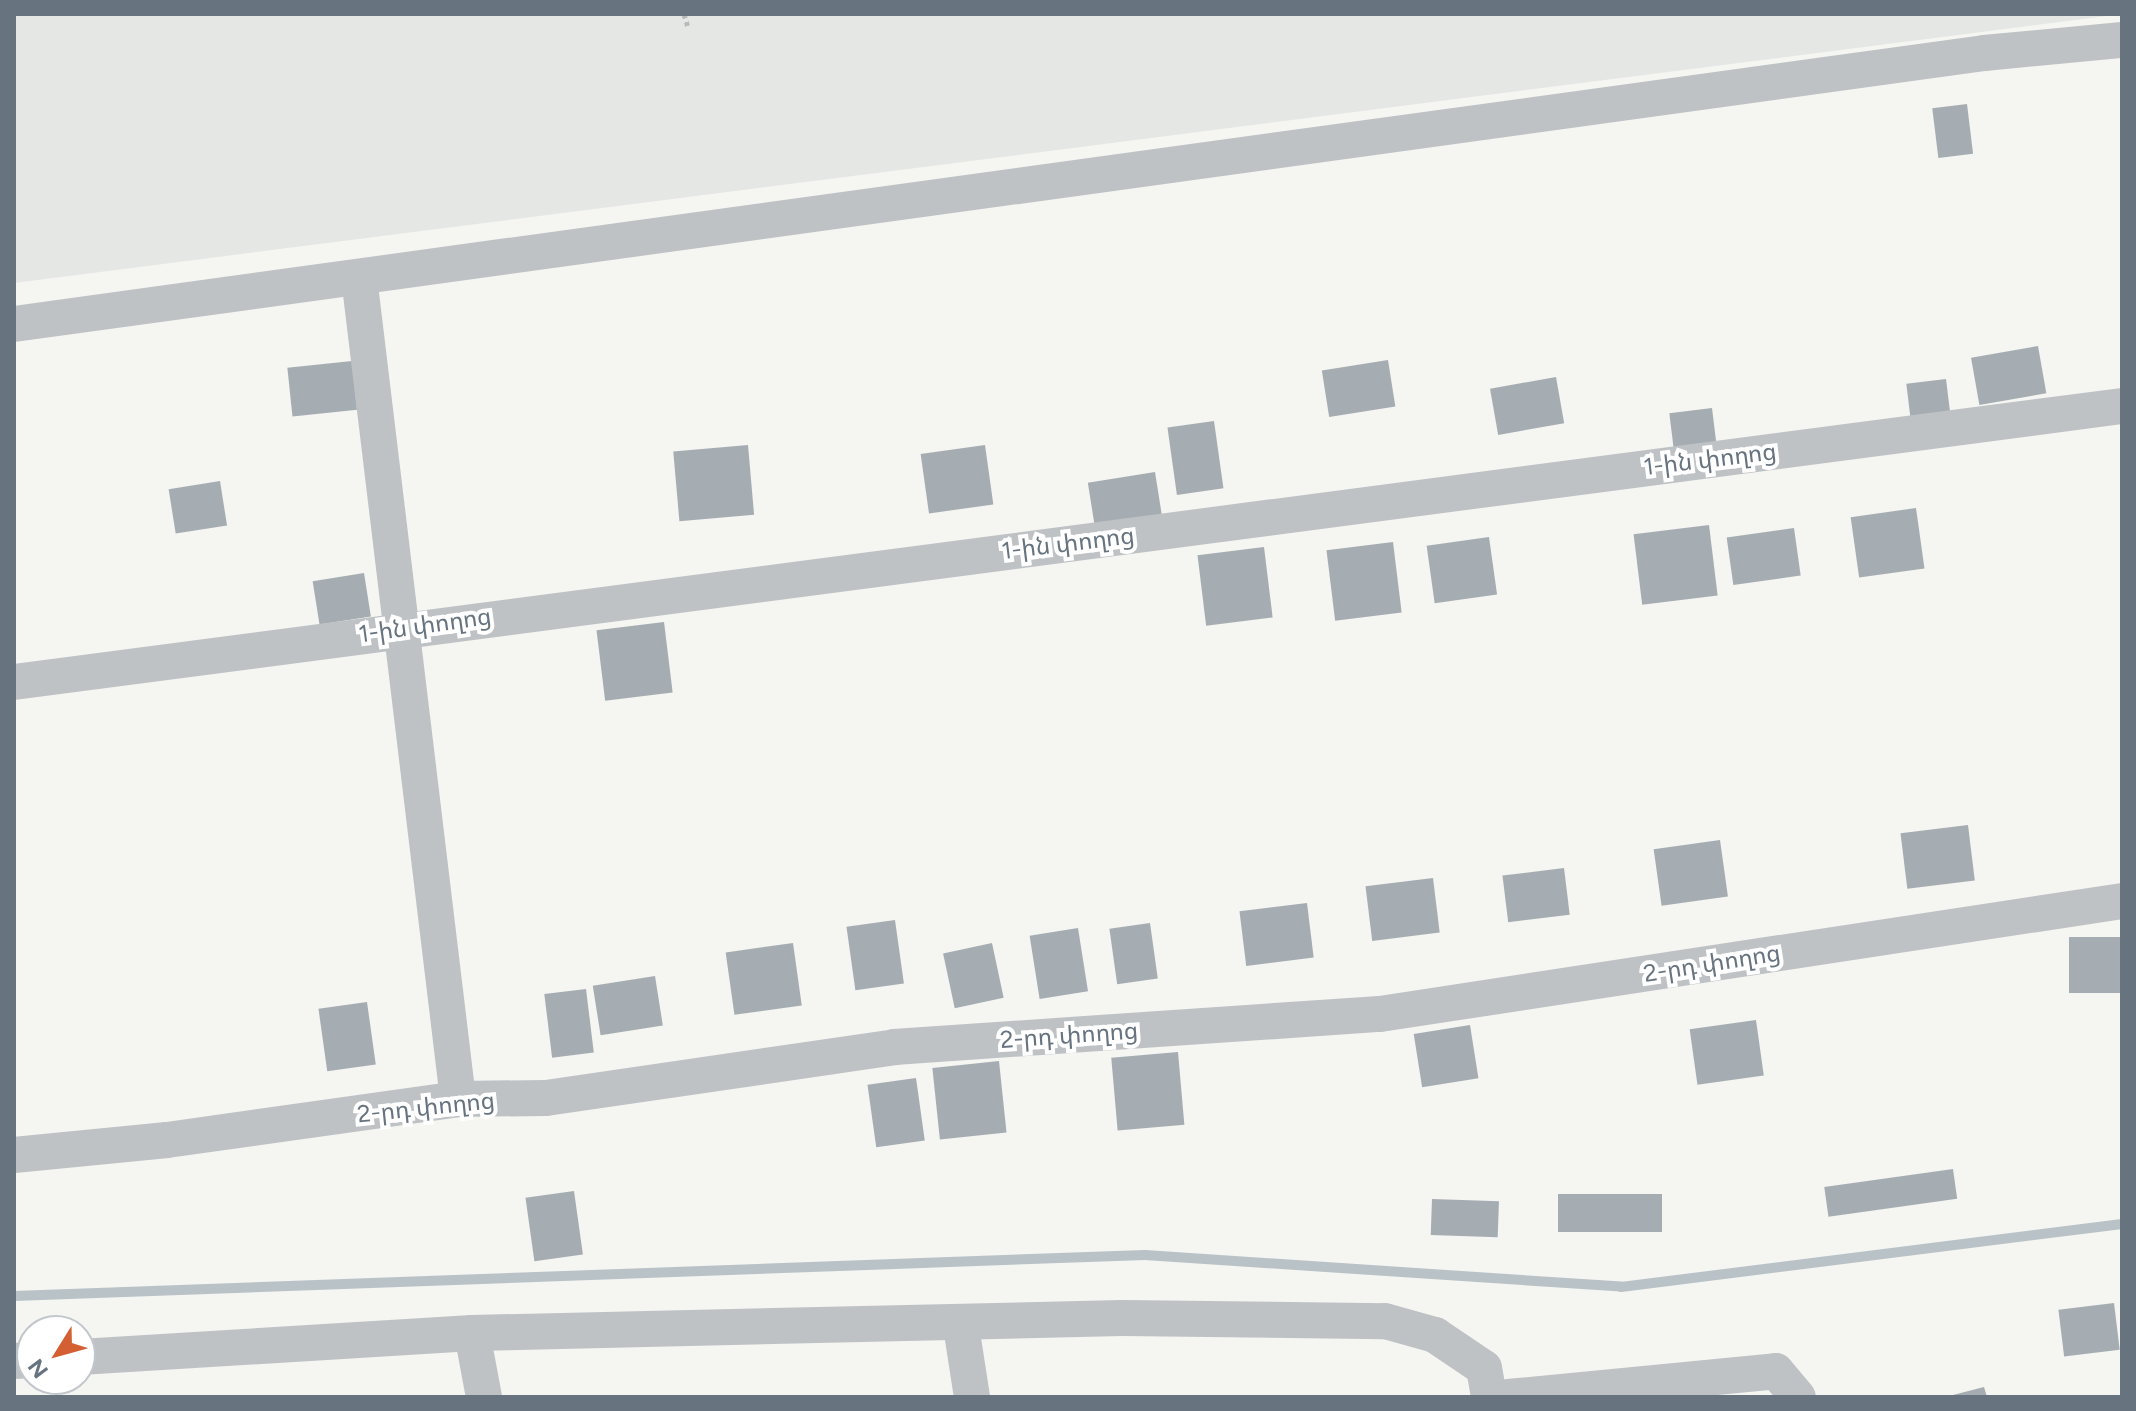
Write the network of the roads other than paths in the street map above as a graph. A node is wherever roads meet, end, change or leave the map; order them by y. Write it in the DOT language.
graph roads {
  1 [pos="2122,40"];
  2 [pos="359,277"];
  3 [pos="14,324"];
  4 [pos="2122,406"];
  5 [pos="399,628"];
  6 [pos="14,682"];
  7 [pos="2122,901"];
  8 [pos="458,1099"];
  9 [pos="14,1155"];
  10 [pos="961,1326"];
  11 [pos="472,1333"];
  12 [pos="96,1356"];
  13 [pos="484,1397"];
  14 [pos="972,1397"];
  15 [pos="1489,1397"];
  16 [pos="1508,1397"];
  17 [pos="1798,1397"];
  1 -- 2 [label="street"];
  2 -- 3 [label="street"];
  2 -- 5 [label="street"];
  4 -- 5 [label="street, 1-ին փողոց"];
  5 -- 6 [label="street, 1-ին փողոց"];
  5 -- 8 [label="street"];
  7 -- 8 [label="street, 2-րդ փողոց"];
  8 -- 9 [label="street, 2-րդ փողոց"];
  10 -- 11 [label="street"];
  10 -- 14 [label="street"];
  10 -- 15 [label="street"];
  11 -- 12 [label="street"];
  11 -- 13 [label="street"];
  16 -- 17 [label="street"];
}
